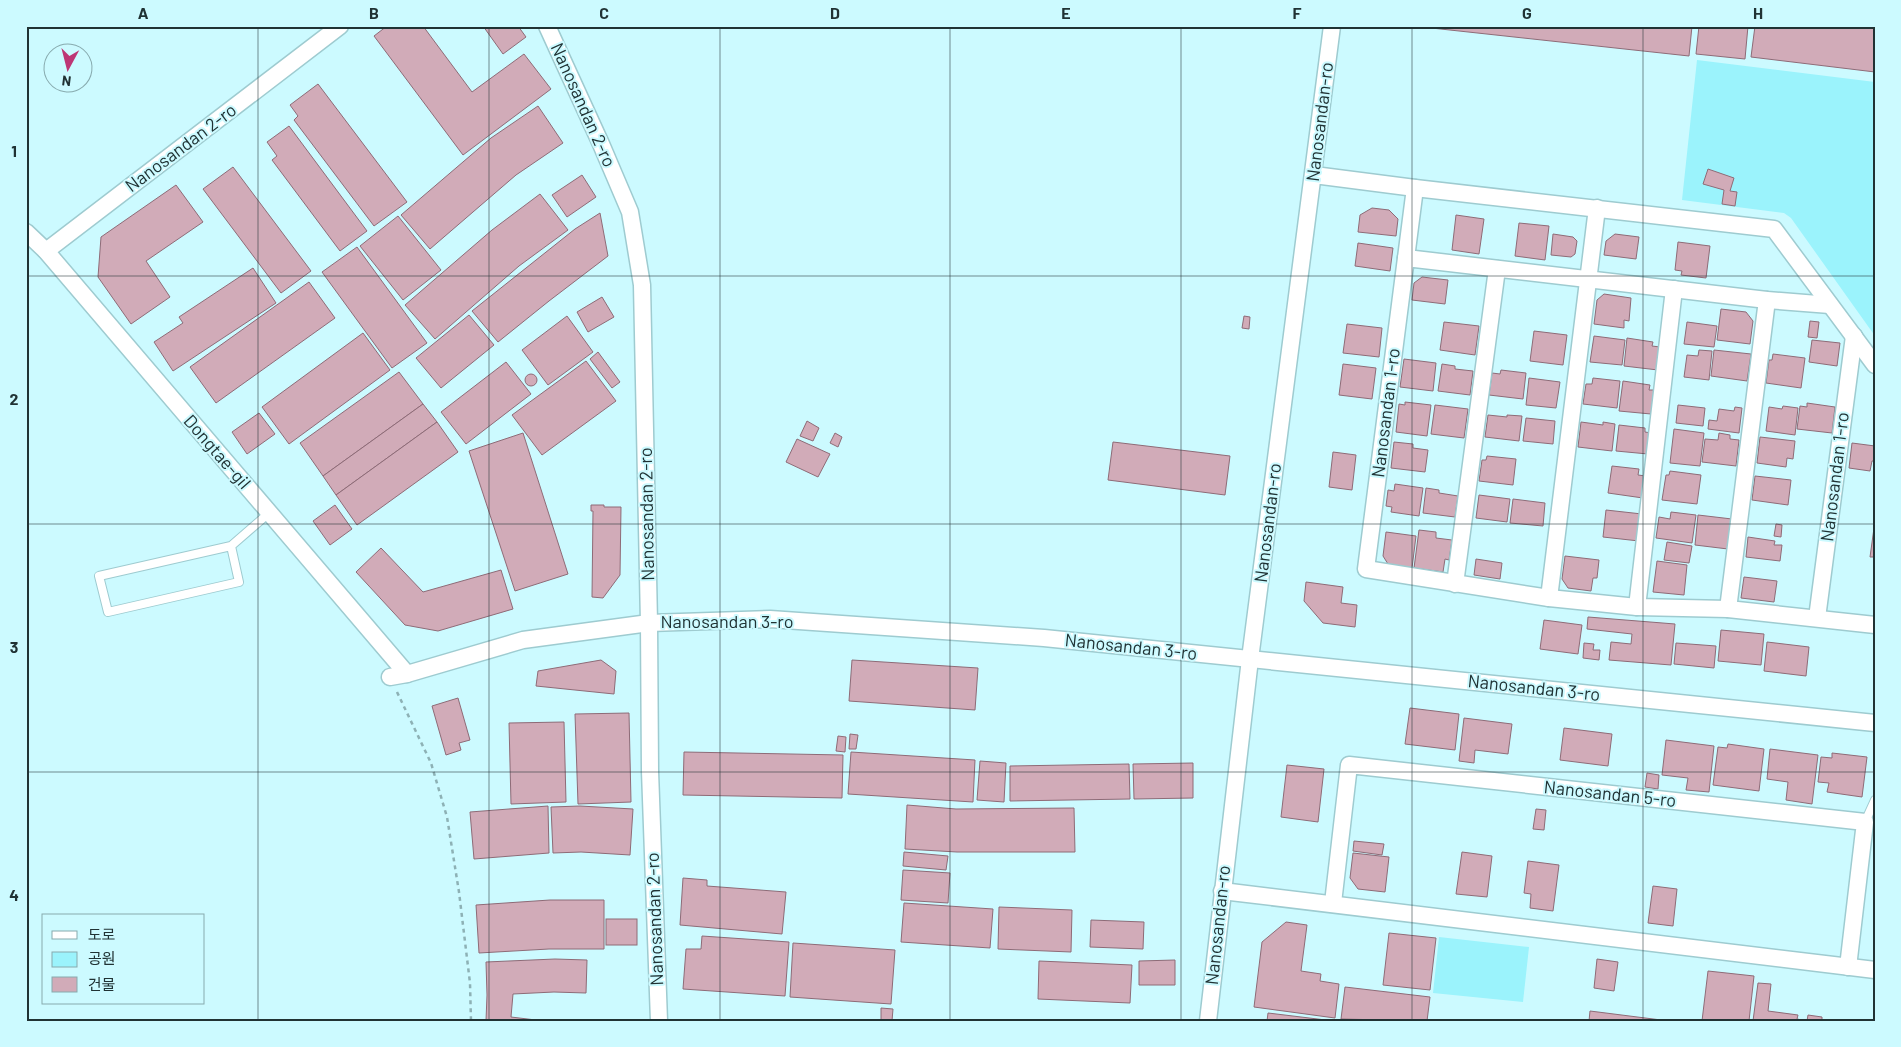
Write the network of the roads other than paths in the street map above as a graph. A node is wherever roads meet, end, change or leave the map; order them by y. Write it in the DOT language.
graph roads {
  1 [pos="340,26"];
  2 [pos="547,26"];
  3 [pos="1332,26"];
  4 [pos="1314,175"];
  5 [pos="1415,188"];
  6 [pos="1596,208"];
  7 [pos="26,232"];
  8 [pos="46,251"];
  9 [pos="1406,258"];
  10 [pos="1497,269"];
  11 [pos="1588,279"];
  12 [pos="1674,289"];
  13 [pos="1767,300"];
  14 [pos="1830,305"];
  15 [pos="1854,336"];
  16 [pos="1875,365"];
  17 [pos="269,513"];
  18 [pos="231,546"];
  19 [pos="1455,584"];
  20 [pos="1550,598"];
  21 [pos="1637,607"];
  22 [pos="1728,609"];
  23 [pos="1817,618"];
  24 [pos="649,622"];
  25 [pos="1875,625"];
  26 [pos="1250,658"];
  27 [pos="407,674"];
  28 [pos="390,677"];
  29 [pos="1875,723"];
  30 [pos="1875,800"];
  31 [pos="1865,822"];
  32 [pos="1222,891"];
  33 [pos="1333,903"];
  34 [pos="1848,967"];
  35 [pos="1875,970"];
  36 [pos="660,1021"];
  37 [pos="1208,1021"];
  1 -- 8 [label="street, Nanosandan 2-ro"];
  2 -- 24 [label="street, Nanosandan 2-ro"];
  3 -- 4 [label="street, Nanosandan-ro"];
  4 -- 5 [label="street"];
  4 -- 26 [label="street, Nanosandan-ro"];
  5 -- 6 [label="street"];
  5 -- 9 [label="street"];
  6 -- 11 [label="street"];
  6 -- 14 [label="street"];
  7 -- 8 [label="street, Dongtae-gil"];
  8 -- 17 [label="street, Dongtae-gil"];
  9 -- 10 [label="street"];
  9 -- 19 [label="street, Nanosandan 1-ro"];
  10 -- 11 [label="street"];
  10 -- 19 [label="street"];
  11 -- 12 [label="street"];
  11 -- 20 [label="street"];
  12 -- 13 [label="street"];
  12 -- 21 [label="street"];
  13 -- 14 [label="street"];
  13 -- 22 [label="street"];
  14 -- 15 [label="street"];
  15 -- 16 [label="street"];
  15 -- 23 [label="street, Nanosandan 1-ro"];
  17 -- 18 [label="lane"];
  17 -- 27 [label="street, Dongtae-gil"];
  18 -- 18 [label="lane"];
  19 -- 20 [label="street, Nanosandan 1-ro"];
  20 -- 21 [label="street, Nanosandan 1-ro"];
  21 -- 22 [label="street, Nanosandan 1-ro"];
  22 -- 23 [label="street, Nanosandan 1-ro"];
  23 -- 25 [label="street, Nanosandan 1-ro"];
  24 -- 26 [label="street, Nanosandan 3-ro"];
  24 -- 27 [label="street, Nanosandan 3-ro"];
  24 -- 36 [label="street, Nanosandan 2-ro"];
  26 -- 29 [label="street, Nanosandan 3-ro"];
  26 -- 32 [label="street, Nanosandan-ro"];
  27 -- 28 [label="street, Nanosandan 3-ro"];
  30 -- 31 [label="lane"];
  31 -- 33 [label="street, Nanosandan 5-ro"];
  31 -- 34 [label="street"];
  32 -- 33 [label="street"];
  32 -- 37 [label="street, Nanosandan-ro"];
  33 -- 34 [label="street"];
  34 -- 35 [label="street"];
}
